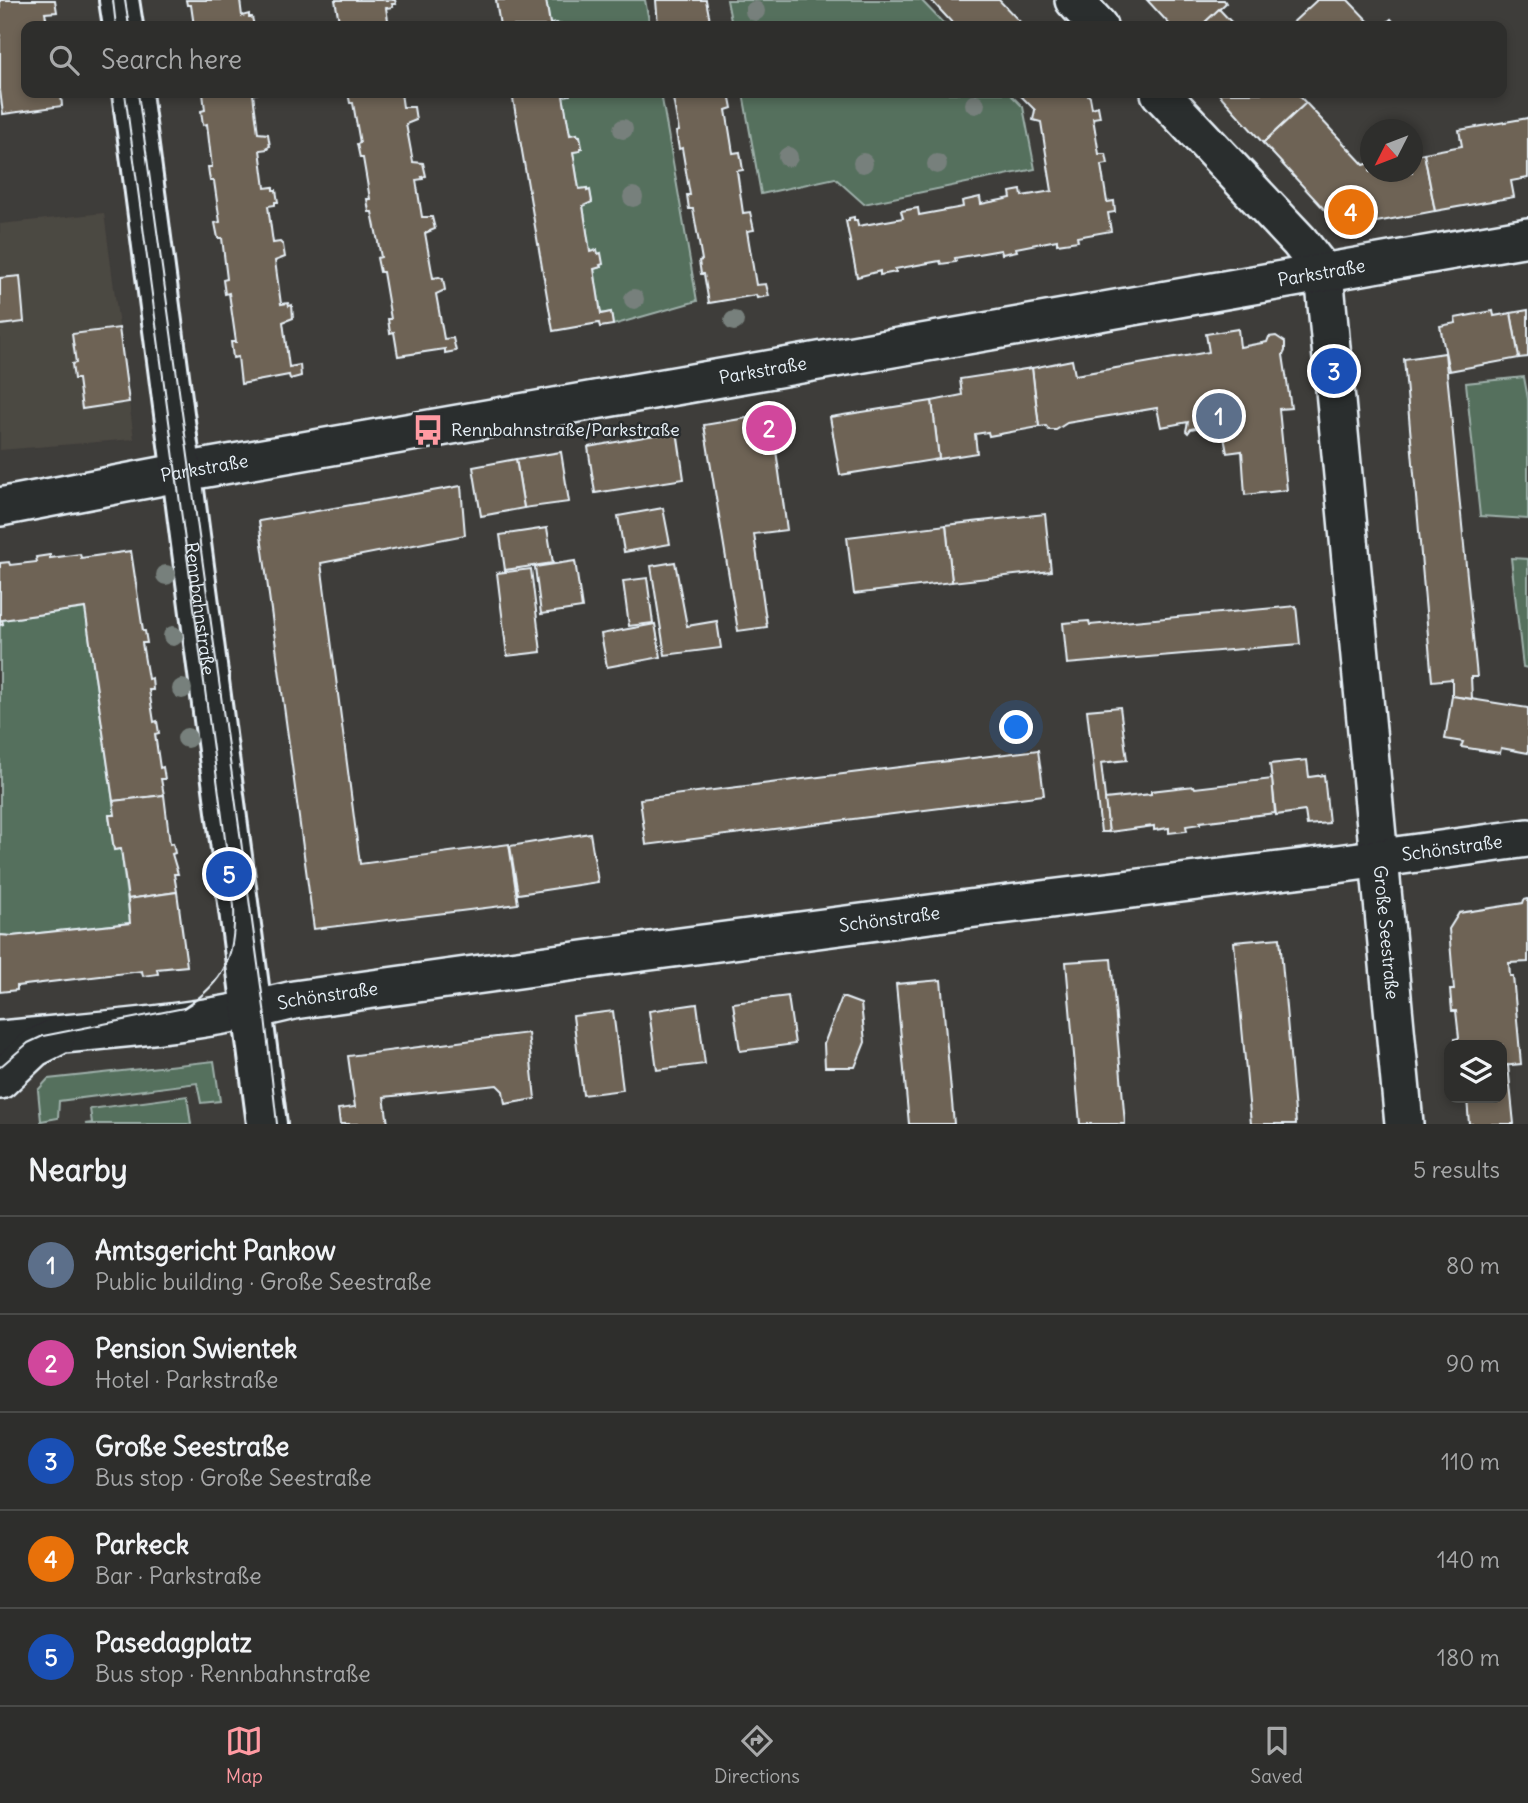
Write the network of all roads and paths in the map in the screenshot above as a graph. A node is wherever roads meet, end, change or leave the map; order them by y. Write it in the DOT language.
graph roads {
  1 [pos="119,0"];
  2 [pos="1074,0"];
  3 [pos="122,21"];
  4 [pos="1093,21"];
  5 [pos="133,98"];
  6 [pos="1165,98"];
  7 [pos="1528,237"];
  8 [pos="1324,273"];
  9 [pos="183,472"];
  10 [pos="0,507"];
  11 [pos="1523,838"];
  12 [pos="1379,859"];
  13 [pos="253,1011"];
  14 [pos="61,1035"];
  15 [pos="0,1040"];
  16 [pos="0,1080"];
  17 [pos="267,1124"];
  18 [pos="1404,1124"];
  1 -- 3 [label="main road"];
  2 -- 4 [label="street"];
  5 -- 9 [label="main road, Rennbahnstraße"];
  6 -- 8 [label="street"];
  7 -- 8 [label="street, Parkstraße"];
  8 -- 9 [label="street, Parkstraße"];
  8 -- 12 [label="street, Große Seestraße"];
  9 -- 10 [label="street, Parkstraße"];
  9 -- 13 [label="main road, Rennbahnstraße"];
  11 -- 12 [label="street, Schönstraße"];
  12 -- 13 [label="street, Schönstraße"];
  12 -- 18 [label="street, Große Seestraße"];
  13 -- 14 [label="street, Schönstraße"];
  13 -- 17 [label="main road, Rennbahnstraße"];
  14 -- 15 [label="street, Schönstraße"];
  14 -- 16 [label="street"];
}
